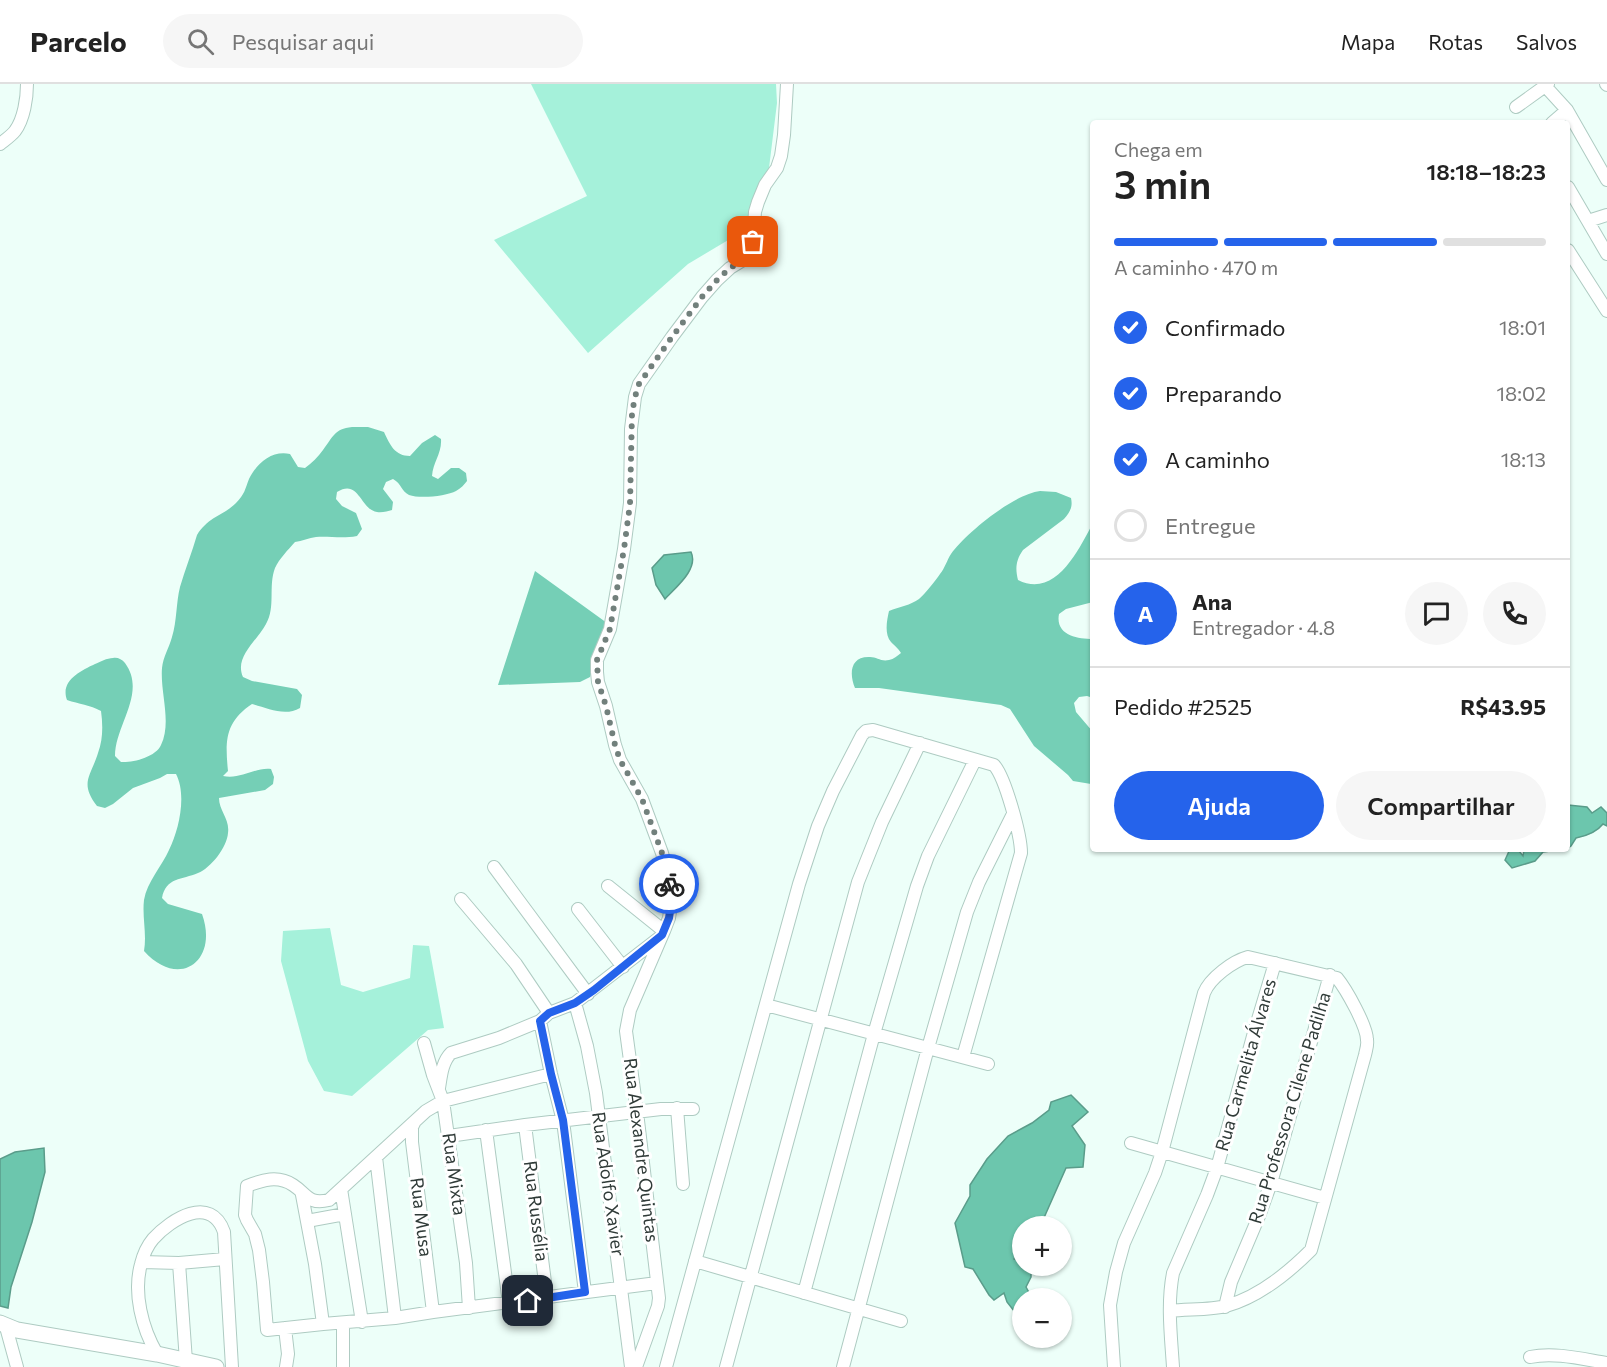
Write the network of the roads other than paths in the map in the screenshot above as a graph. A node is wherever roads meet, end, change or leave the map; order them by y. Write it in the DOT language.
graph roads {
  1 [pos="27,84"];
  2 [pos="787,84"];
  3 [pos="1547,85"];
  4 [pos="1516,107"];
  5 [pos="1567,110"];
  6 [pos="1555,120"];
  7 [pos="0,144"];
  8 [pos="1607,180"];
  9 [pos="1570,190"];
  10 [pos="1607,215"];
  11 [pos="1588,221"];
  12 [pos="1570,253"];
  13 [pos="1607,254"];
  14 [pos="1607,311"];
  15 [pos="920,743"];
  16 [pos="975,760"];
  17 [pos="1013,814"];
  18 [pos="494,867"];
  19 [pos="608,886"];
  20 [pos="461,899"];
  21 [pos="578,909"];
  22 [pos="663,933"];
  23 [pos="1275,963"];
  24 [pos="623,967"];
  25 [pos="1330,975"];
  26 [pos="588,994"];
  27 [pos="575,1003"];
  28 [pos="766,1005"];
  29 [pos="544,1017"];
  30 [pos="822,1019"];
  31 [pos="874,1034"];
  32 [pos="424,1043"];
  33 [pos="928,1048"];
  34 [pos="963,1058"];
  35 [pos="988,1064"];
  36 [pos="551,1074"];
  37 [pos="441,1095"];
  38 [pos="676,1108"];
  39 [pos="693,1108"];
  40 [pos="638,1112"];
  41 [pos="599,1116"];
  42 [pos="563,1120"];
  43 [pos="414,1123"];
  44 [pos="525,1125"];
  45 [pos="486,1130"];
  46 [pos="449,1136"];
  47 [pos="1131,1143"];
  48 [pos="1162,1152"];
  49 [pos="376,1157"];
  50 [pos="1216,1168"];
  51 [pos="1271,1183"];
  52 [pos="683,1184"];
  53 [pos="341,1189"];
  54 [pos="302,1195"];
  55 [pos="1325,1198"];
  56 [pos="345,1214"];
  57 [pos="307,1221"];
  58 [pos="225,1259"];
  59 [pos="695,1261"];
  60 [pos="142,1262"];
  61 [pos="179,1263"];
  62 [pos="749,1277"];
  63 [pos="657,1283"];
  64 [pos="622,1288"];
  65 [pos="585,1292"];
  66 [pos="804,1293"];
  67 [pos="547,1298"];
  68 [pos="509,1303"];
  69 [pos="1225,1307"];
  70 [pos="469,1308"];
  71 [pos="859,1309"];
  72 [pos="1170,1311"];
  73 [pos="432,1312"];
  74 [pos="395,1318"];
  75 [pos="901,1321"];
  76 [pos="362,1322"];
  77 [pos="343,1323"];
  78 [pos="323,1324"];
  79 [pos="3,1325"];
  80 [pos="285,1328"];
  81 [pos="157,1354"];
  82 [pos="1530,1357"];
  83 [pos="186,1361"];
  84 [pos="1607,1363"];
  85 [pos="17,1367"];
  86 [pos="216,1367"];
  87 [pos="232,1367"];
  88 [pos="286,1367"];
  89 [pos="343,1367"];
  90 [pos="634,1367"];
  91 [pos="666,1367"];
  92 [pos="726,1367"];
  93 [pos="843,1367"];
  94 [pos="1114,1367"];
  95 [pos="1173,1367"];
  1 -- 7 [label="street"];
  2 -- 22 [label="street, Rua Alexandre Quintas"];
  3 -- 4 [label="street"];
  3 -- 5 [label="street"];
  5 -- 6 [label="street"];
  5 -- 8 [label="street"];
  9 -- 11 [label="street"];
  10 -- 11 [label="street"];
  11 -- 13 [label="street"];
  12 -- 14 [label="street"];
  15 -- 16 [label="street"];
  15 -- 28 [label="street"];
  15 -- 30 [label="street"];
  16 -- 17 [label="street"];
  16 -- 31 [label="street"];
  17 -- 33 [label="street"];
  17 -- 34 [label="street"];
  18 -- 26 [label="street"];
  19 -- 22 [label="street"];
  20 -- 29 [label="street"];
  21 -- 24 [label="street"];
  22 -- 24 [label="street"];
  22 -- 40 [label="street, Rua Alexandre Quintas"];
  23 -- 25 [label="street"];
  23 -- 48 [label="street"];
  23 -- 50 [label="street, Rua Carmelita Álvares"];
  24 -- 26 [label="street"];
  25 -- 51 [label="street, Rua Professora Cilene Padilha"];
  25 -- 55 [label="street"];
  26 -- 27 [label="street"];
  27 -- 29 [label="street"];
  27 -- 41 [label="street, Rua Adolfo Xavier"];
  28 -- 30 [label="street"];
  28 -- 59 [label="street"];
  29 -- 36 [label="street"];
  29 -- 37 [label="street"];
  30 -- 31 [label="street"];
  30 -- 62 [label="street"];
  31 -- 33 [label="street"];
  31 -- 66 [label="street"];
  32 -- 37 [label="street, Rua Mixta"];
  33 -- 34 [label="street"];
  33 -- 71 [label="street"];
  34 -- 35 [label="street"];
  36 -- 37 [label="street"];
  36 -- 42 [label="street"];
  37 -- 43 [label="street"];
  37 -- 46 [label="street, Rua Mixta"];
  38 -- 39 [label="street"];
  38 -- 40 [label="street"];
  38 -- 52 [label="street"];
  40 -- 41 [label="street"];
  40 -- 63 [label="street, Rua Alexandre Quintas"];
  41 -- 42 [label="street"];
  41 -- 64 [label="street, Rua Adolfo Xavier"];
  42 -- 44 [label="street"];
  42 -- 65 [label="street"];
  43 -- 49 [label="street"];
  43 -- 73 [label="street, Rua Musa"];
  44 -- 45 [label="street"];
  44 -- 67 [label="street, Rua Russélia"];
  45 -- 46 [label="street"];
  45 -- 68 [label="street"];
  46 -- 70 [label="street, Rua Mixta"];
  47 -- 48 [label="street"];
  48 -- 50 [label="street"];
  48 -- 94 [label="street"];
  49 -- 53 [label="street"];
  49 -- 74 [label="street"];
  50 -- 51 [label="street"];
  50 -- 72 [label="street, Rua Carmelita Álvares"];
  51 -- 55 [label="street"];
  51 -- 69 [label="street, Rua Professora Cilene Padilha"];
  53 -- 54 [label="street"];
  53 -- 56 [label="street"];
  54 -- 57 [label="street"];
  54 -- 80 [label="street"];
  55 -- 69 [label="street"];
  56 -- 57 [label="street"];
  56 -- 76 [label="street"];
  57 -- 78 [label="street"];
  58 -- 60 [label="street"];
  58 -- 61 [label="street"];
  58 -- 87 [label="street"];
  59 -- 62 [label="street"];
  59 -- 91 [label="street"];
  60 -- 61 [label="street"];
  60 -- 81 [label="street"];
  61 -- 83 [label="street"];
  62 -- 66 [label="street"];
  62 -- 92 [label="street"];
  63 -- 64 [label="street"];
  63 -- 90 [label="street, Rua Alexandre Quintas"];
  64 -- 65 [label="street"];
  64 -- 90 [label="street, Rua Adolfo Xavier"];
  65 -- 67 [label="street"];
  66 -- 71 [label="street"];
  67 -- 68 [label="street"];
  68 -- 70 [label="street"];
  69 -- 72 [label="street"];
  70 -- 73 [label="street"];
  71 -- 75 [label="street"];
  71 -- 93 [label="street"];
  72 -- 95 [label="street, Rua Carmelita Álvares"];
  73 -- 74 [label="street"];
  74 -- 76 [label="street"];
  76 -- 77 [label="street"];
  77 -- 78 [label="street"];
  77 -- 89 [label="street"];
  78 -- 80 [label="street"];
  79 -- 81 [label="main road"];
  79 -- 85 [label="street"];
  80 -- 88 [label="street"];
  81 -- 83 [label="main road"];
  82 -- 84 [label="street"];
  83 -- 86 [label="main road"];
}
